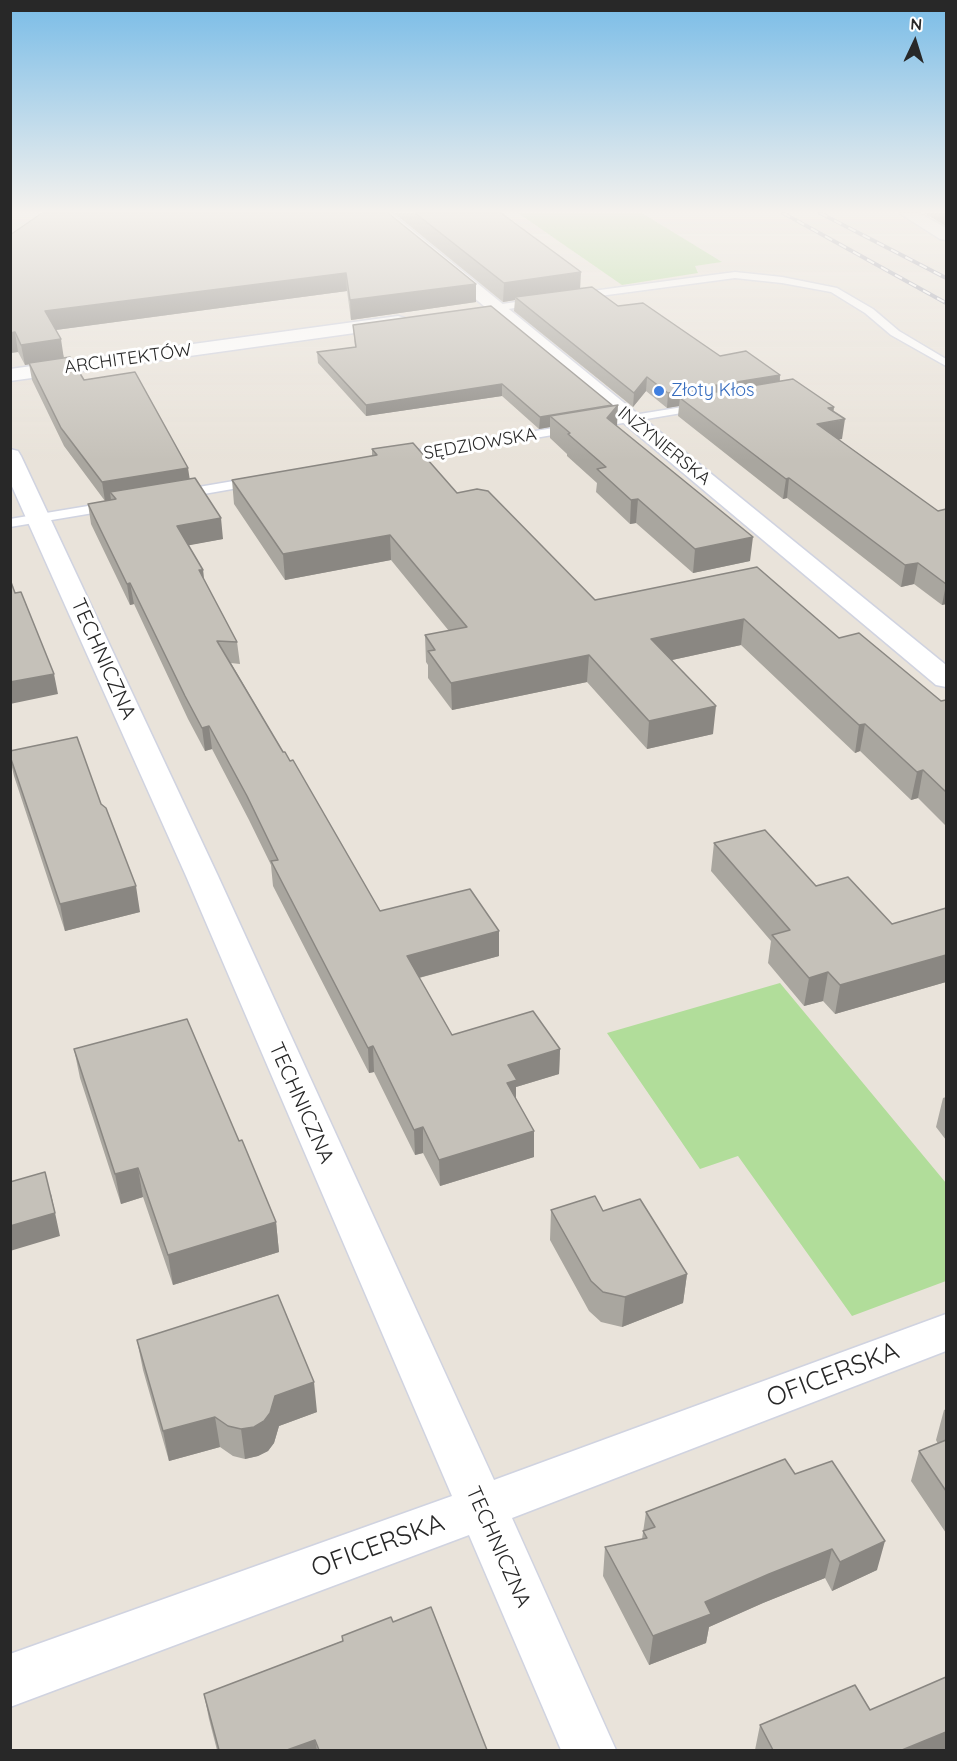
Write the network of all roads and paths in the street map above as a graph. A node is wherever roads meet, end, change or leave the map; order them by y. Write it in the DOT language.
graph roads {
  1 [pos="478,295"];
  2 [pos="585,295"];
  3 [pos="843,295"];
  4 [pos="495,308"];
  5 [pos="471,311"];
  6 [pos="414,319"];
  7 [pos="946,363"];
  8 [pos="10,375"];
  9 [pos="712,405"];
  10 [pos="631,418"];
  11 [pos="10,456"];
  12 [pos="382,460"];
  13 [pos="264,480"];
  14 [pos="170,496"];
  15 [pos="122,504"];
  16 [pos="25,520"];
  17 [pos="946,679"];
  18 [pos="946,1332"];
  19 [pos="480,1508"];
  20 [pos="10,1681"];
  21 [pos="589,1750"];
  1 -- 4 [label="street, INŻYNIERSKA"];
  2 -- 4 [label="lane"];
  3 -- 7 [label="lane"];
  4 -- 5 [label="street"];
  4 -- 10 [label="street, INŻYNIERSKA"];
  6 -- 8 [label="street, ARCHITEKTÓW"];
  9 -- 10 [label="lane, SĘDZIOWSKA"];
  10 -- 12 [label="lane, SĘDZIOWSKA"];
  10 -- 17 [label="street, INŻYNIERSKA"];
  11 -- 16 [label="street, TECHNICZNA"];
  13 -- 14 [label="lane"];
  15 -- 16 [label="lane"];
  16 -- 19 [label="street, TECHNICZNA"];
  18 -- 19 [label="street, OFICERSKA"];
  19 -- 20 [label="street, OFICERSKA"];
  19 -- 21 [label="street, TECHNICZNA"];
}
